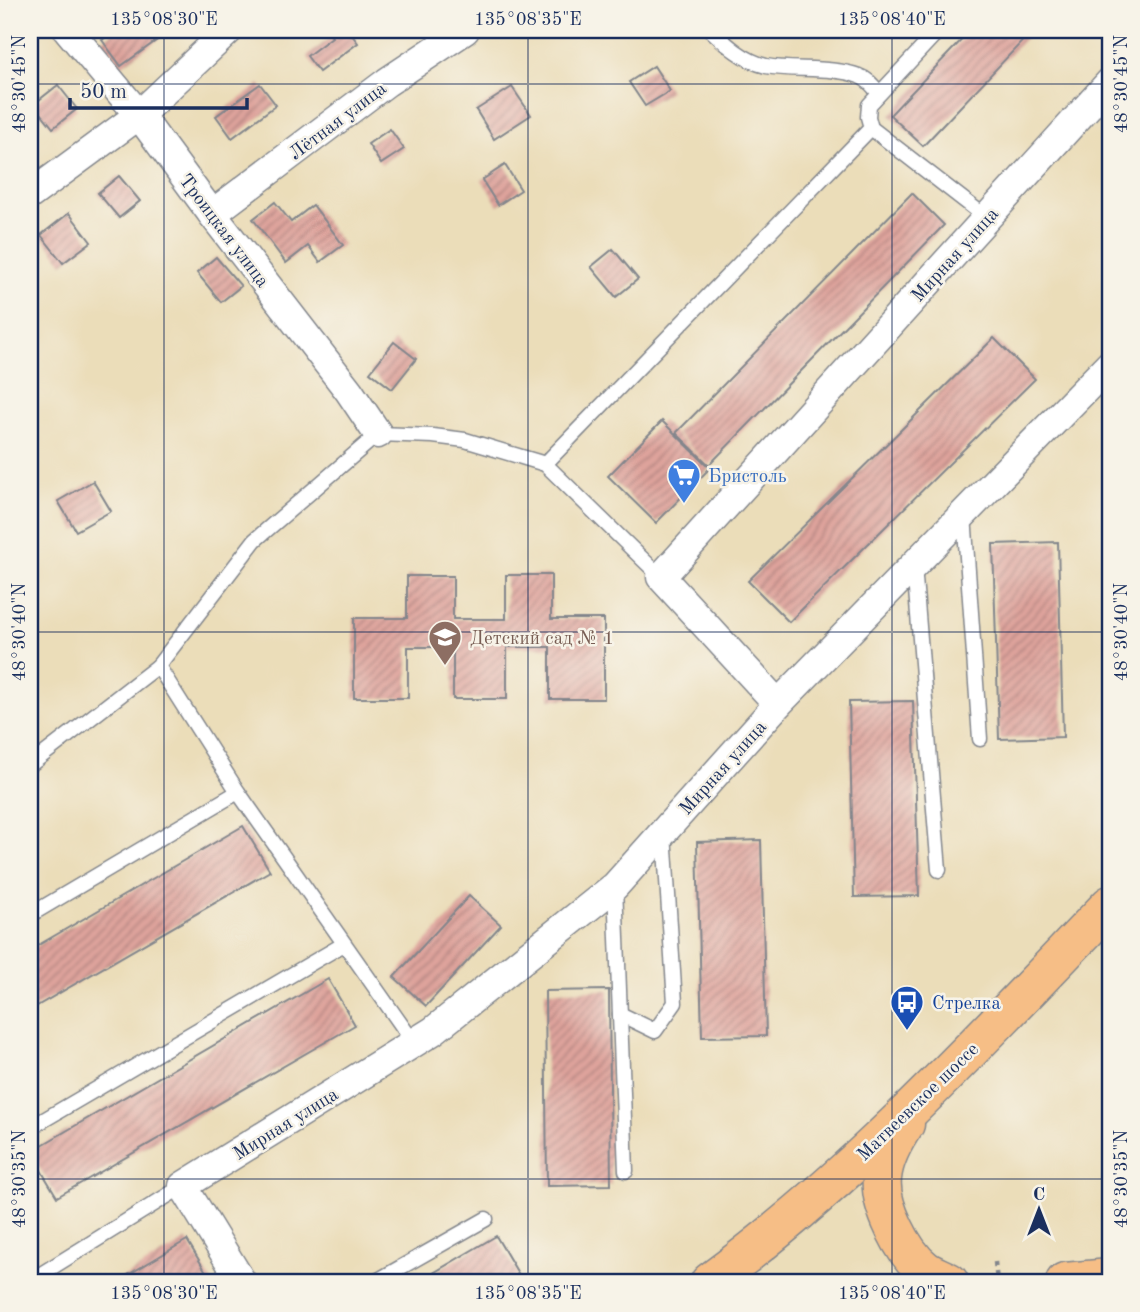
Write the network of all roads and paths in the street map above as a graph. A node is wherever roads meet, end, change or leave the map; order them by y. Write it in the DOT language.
graph roads {
  1 [pos="68,30"];
  2 [pos="229,30"];
  3 [pos="466,30"];
  4 [pos="711,30"];
  5 [pos="939,30"];
  6 [pos="1110,82"];
  7 [pos="880,93"];
  8 [pos="139,115"];
  9 [pos="871,128"];
  10 [pos="30,195"];
  11 [pos="212,214"];
  12 [pos="987,218"];
  13 [pos="1110,364"];
  14 [pos="378,434"];
  15 [pos="545,464"];
  16 [pos="964,514"];
  17 [pos="914,565"];
  18 [pos="662,577"];
  19 [pos="158,666"];
  20 [pos="778,704"];
  21 [pos="980,739"];
  22 [pos="30,765"];
  23 [pos="238,792"];
  24 [pos="664,832"];
  25 [pos="940,870"];
  26 [pos="615,886"];
  27 [pos="1110,905"];
  28 [pos="30,915"];
  29 [pos="344,944"];
  30 [pos="620,1014"];
  31 [pos="414,1043"];
  32 [pos="922,1100"];
  33 [pos="30,1128"];
  34 [pos="626,1171"];
  35 [pos="183,1186"];
  36 [pos="486,1219"];
  37 [pos="995,1262"];
  38 [pos="1110,1278"];
  39 [pos="30,1281"];
  40 [pos="242,1282"];
  41 [pos="375,1282"];
  42 [pos="710,1282"];
  43 [pos="949,1282"];
  44 [pos="997,1282"];
  45 [pos="1065,1282"];
  1 -- 8 [label="street, Троицкая улица"];
  2 -- 8 [label="street"];
  3 -- 11 [label="street, Лётная улица"];
  4 -- 7 [label="lane"];
  5 -- 7 [label="lane"];
  6 -- 12 [label="street, Мирная улица"];
  7 -- 9 [label="lane"];
  8 -- 10 [label="street"];
  8 -- 11 [label="street, Троицкая улица"];
  9 -- 12 [label="lane"];
  9 -- 15 [label="lane"];
  11 -- 14 [label="street, Троицкая улица"];
  12 -- 18 [label="street, Мирная улица"];
  13 -- 16 [label="street"];
  14 -- 15 [label="lane"];
  14 -- 19 [label="lane"];
  15 -- 18 [label="lane"];
  16 -- 17 [label="street"];
  16 -- 21 [label="lane"];
  17 -- 20 [label="street"];
  17 -- 25 [label="lane"];
  18 -- 20 [label="street, Мирная улица"];
  19 -- 22 [label="lane"];
  19 -- 23 [label="lane"];
  20 -- 24 [label="street, Мирная улица"];
  23 -- 28 [label="lane"];
  23 -- 29 [label="lane"];
  24 -- 26 [label="street, Мирная улица"];
  24 -- 30 [label="lane"];
  26 -- 30 [label="lane"];
  26 -- 31 [label="street, Мирная улица"];
  27 -- 32 [label="main road, Матвеевское шоссе"];
  29 -- 31 [label="lane"];
  29 -- 33 [label="lane"];
  30 -- 34 [label="lane"];
  31 -- 35 [label="street, Мирная улица"];
  32 -- 42 [label="main road, Матвеевское шоссе"];
  32 -- 43 [label="main road"];
  35 -- 39 [label="lane"];
  35 -- 40 [label="street"];
  36 -- 41 [label="lane"];
  37 -- 44 [label="path"];
  38 -- 45 [label="main road"];
}
